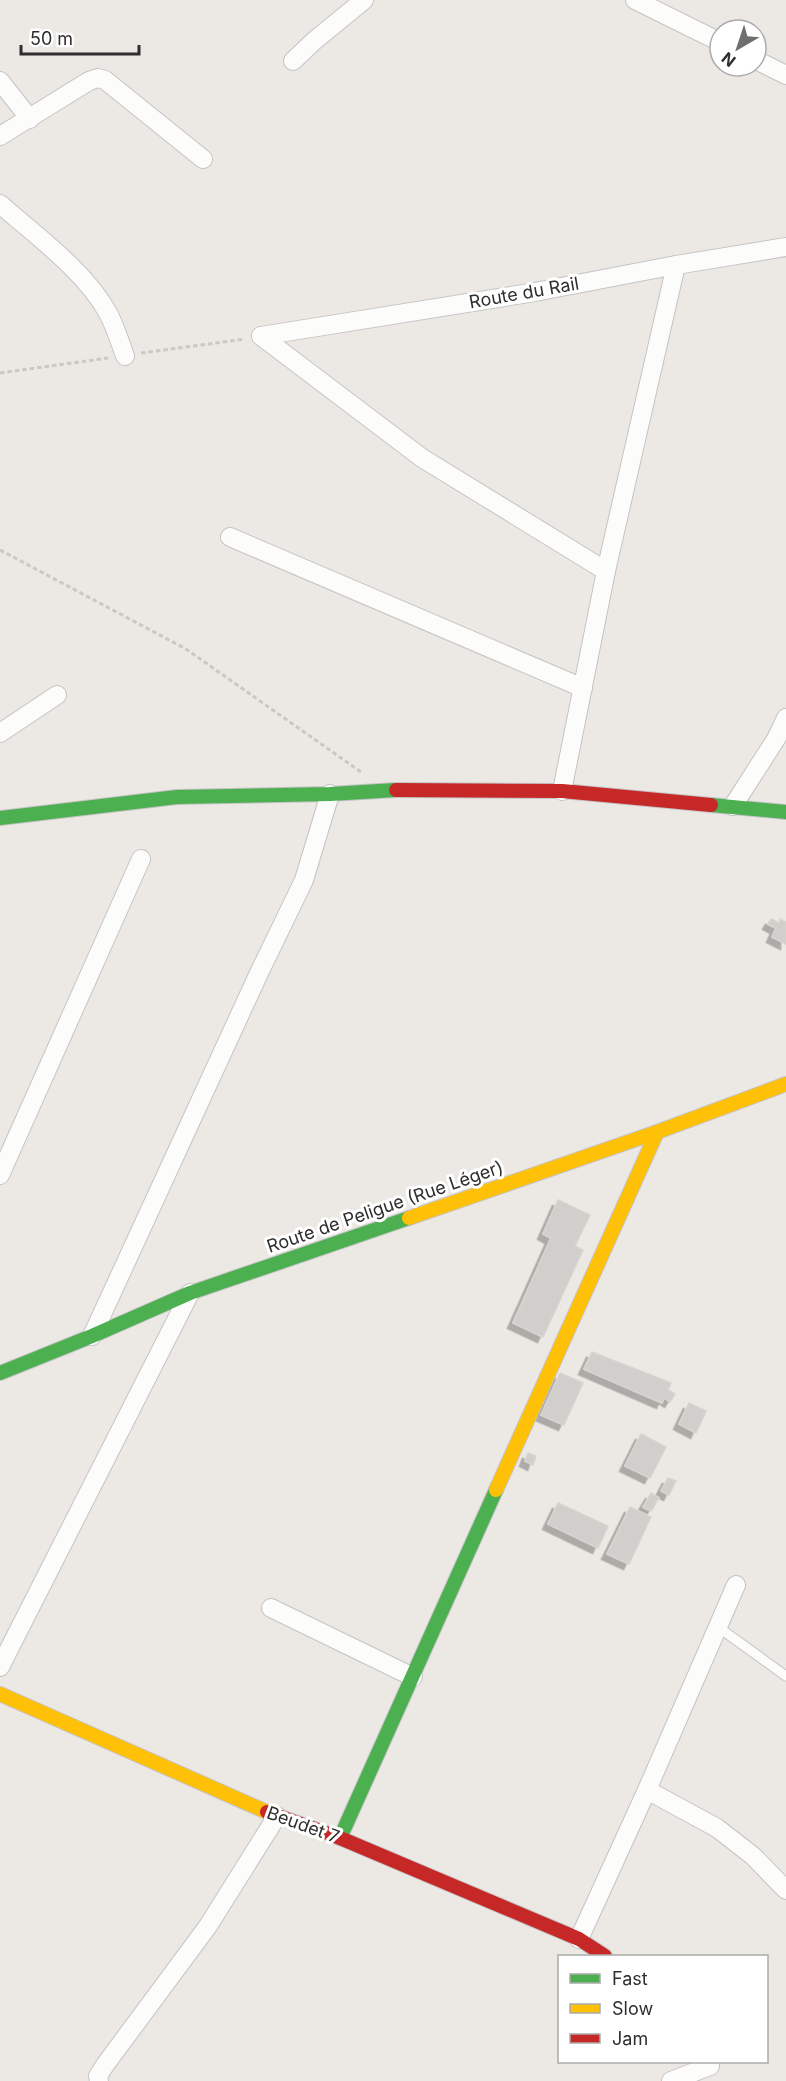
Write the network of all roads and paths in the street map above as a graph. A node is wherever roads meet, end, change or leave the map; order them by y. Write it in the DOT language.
graph roads {
  1 [pos="364,0"];
  2 [pos="635,0"];
  3 [pos="708,36"];
  4 [pos="292,61"];
  5 [pos="768,66"];
  6 [pos="786,75"];
  7 [pos="0,81"];
  8 [pos="30,119"];
  9 [pos="0,136"];
  10 [pos="203,159"];
  11 [pos="0,204"];
  12 [pos="786,247"];
  13 [pos="676,265"];
  14 [pos="125,356"];
  15 [pos="230,537"];
  16 [pos="0,550"];
  17 [pos="606,572"];
  18 [pos="582,688"];
  19 [pos="57,695"];
  20 [pos="786,718"];
  21 [pos="0,733"];
  22 [pos="387,790"];
  23 [pos="562,792"];
  24 [pos="330,794"];
  25 [pos="733,806"];
  26 [pos="786,812"];
  27 [pos="0,818"];
  28 [pos="141,859"];
  29 [pos="786,1084"];
  30 [pos="657,1132"];
  31 [pos="0,1175"];
  32 [pos="190,1293"];
  33 [pos="92,1336"];
  34 [pos="0,1373"];
  35 [pos="736,1585"];
  36 [pos="271,1608"];
  37 [pos="718,1627"];
  38 [pos="0,1667"];
  39 [pos="786,1676"];
  40 [pos="413,1677"];
  41 [pos="0,1694"];
  42 [pos="647,1790"];
  43 [pos="277,1816"];
  44 [pos="340,1838"];
  45 [pos="786,1890"];
  46 [pos="579,1939"];
  47 [pos="603,1955"];
  48 [pos="712,2070"];
  49 [pos="99,2081"];
  50 [pos="671,2081"];
  1 -- 4 [label="street"];
  2 -- 3 [label="street"];
  5 -- 6 [label="street"];
  7 -- 8 [label="street"];
  8 -- 9 [label="street"];
  8 -- 10 [label="street"];
  11 -- 14 [label="street"];
  12 -- 13 [label="street, Route du Rail"];
  13 -- 17 [label="street"];
  13 -- 17 [label="street, Route du Rail"];
  15 -- 18 [label="street"];
  16 -- 22 [label="path"];
  17 -- 18 [label="street"];
  18 -- 23 [label="street"];
  19 -- 21 [label="street"];
  20 -- 25 [label="street"];
  22 -- 23 [label="street"];
  22 -- 24 [label="street"];
  23 -- 25 [label="street"];
  24 -- 27 [label="street"];
  24 -- 33 [label="street"];
  25 -- 26 [label="street"];
  28 -- 31 [label="street"];
  29 -- 30 [label="street, Route de Peligue (Rue Léger)"];
  30 -- 32 [label="street, Route de Peligue (Rue Léger)"];
  30 -- 40 [label="street"];
  32 -- 33 [label="street, Route de Peligue (Rue Léger)"];
  32 -- 38 [label="street"];
  33 -- 34 [label="street, Route de Peligue (Rue Léger)"];
  35 -- 37 [label="street"];
  36 -- 40 [label="street"];
  37 -- 39 [label="lane"];
  37 -- 42 [label="street"];
  40 -- 44 [label="street"];
  41 -- 43 [label="street, Beudet 7"];
  42 -- 45 [label="street"];
  42 -- 46 [label="street"];
  43 -- 44 [label="street, Beudet 7"];
  43 -- 49 [label="street"];
  44 -- 46 [label="street, Beudet 7"];
  46 -- 47 [label="street, Beudet 7"];
  48 -- 50 [label="street"];
}
